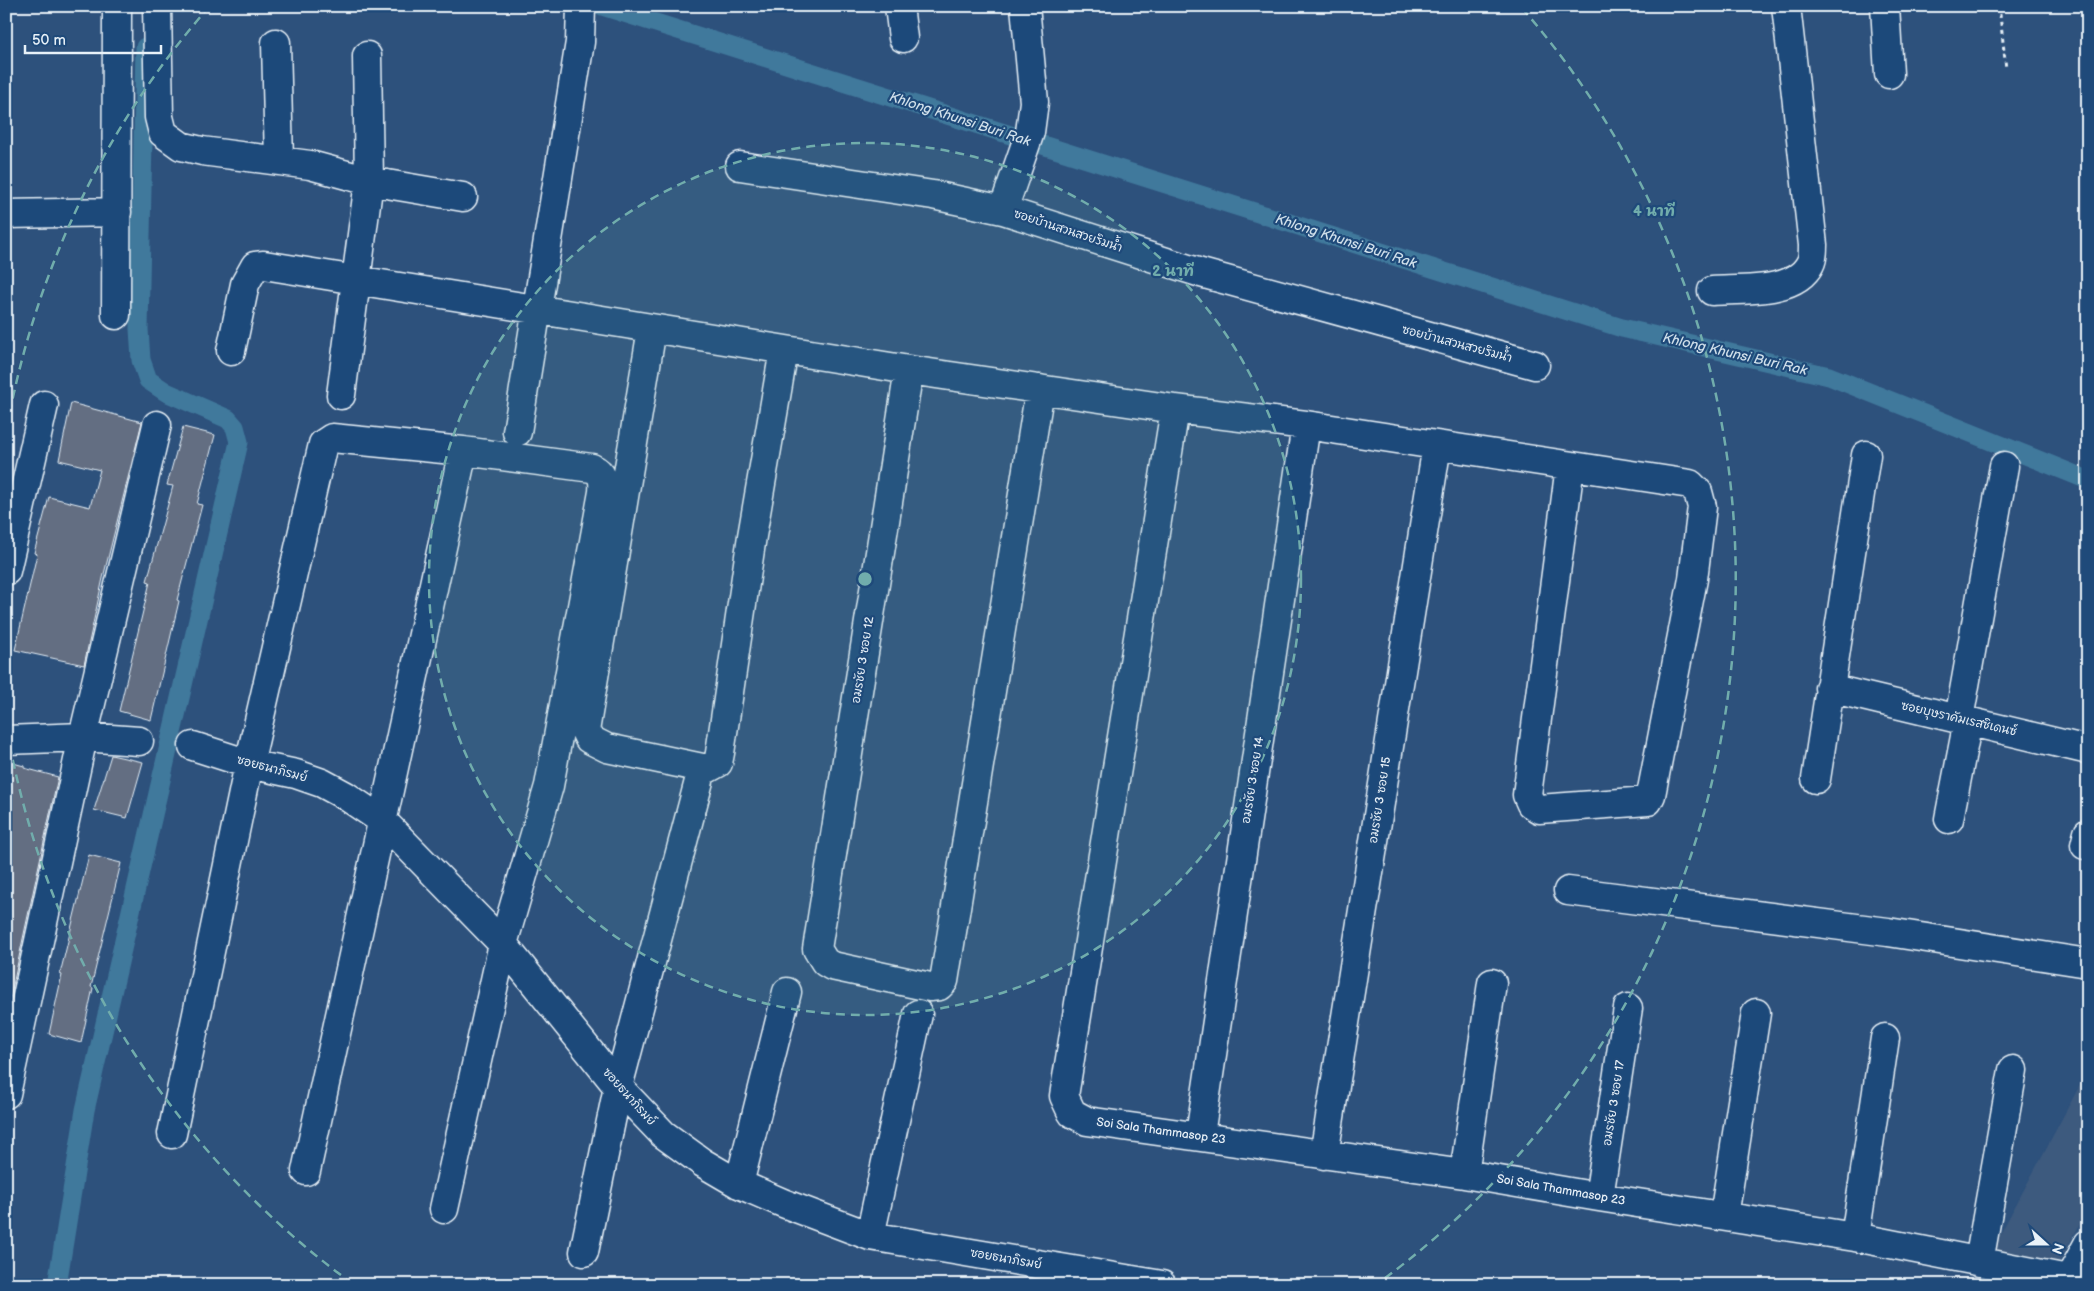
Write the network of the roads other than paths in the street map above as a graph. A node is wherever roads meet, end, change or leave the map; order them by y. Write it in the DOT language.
graph roads {
  1 [pos="117,6"];
  2 [pos="157,6"];
  3 [pos="581,6"];
  4 [pos="899,6"];
  5 [pos="1025,6"];
  6 [pos="1786,6"];
  7 [pos="1886,6"];
  8 [pos="903,38"];
  9 [pos="276,43"];
  10 [pos="367,56"];
  11 [pos="1889,74"];
  12 [pos="279,161"];
  13 [pos="740,166"];
  14 [pos="369,181"];
  15 [pos="463,197"];
  16 [pos="1003,210"];
  17 [pos="116,212"];
  18 [pos="6,214"];
  19 [pos="354,281"];
  20 [pos="1712,292"];
  21 [pos="536,310"];
  22 [pos="116,315"];
  23 [pos="652,329"];
  24 [pos="784,350"];
  25 [pos="231,352"];
  26 [pos="1535,365"];
  27 [pos="909,370"];
  28 [pos="1040,389"];
  29 [pos="340,395"];
  30 [pos="44,405"];
  31 [pos="1174,409"];
  32 [pos="157,424"];
  33 [pos="1306,425"];
  34 [pos="517,432"];
  35 [pos="1436,445"];
  36 [pos="463,451"];
  37 [pos="1866,455"];
  38 [pos="1570,466"];
  39 [pos="2004,466"];
  40 [pos="6,571"];
  41 [pos="1830,688"];
  42 [pos="1963,720"];
  43 [pos="83,737"];
  44 [pos="6,740"];
  45 [pos="139,741"];
  46 [pos="193,746"];
  47 [pos="2088,750"];
  48 [pos="249,764"];
  49 [pos="1816,779"];
  50 [pos="699,781"];
  51 [pos="1949,819"];
  52 [pos="383,821"];
  53 [pos="1568,891"];
  54 [pos="503,944"];
  55 [pos="2088,963"];
  56 [pos="1492,983"];
  57 [pos="787,992"];
  58 [pos="1628,1008"];
  59 [pos="918,1014"];
  60 [pos="1756,1014"];
  61 [pos="1885,1038"];
  62 [pos="2013,1070"];
  63 [pos="618,1087"];
  64 [pos="6,1094"];
  65 [pos="172,1134"];
  66 [pos="1200,1135"];
  67 [pos="1324,1154"];
  68 [pos="306,1171"];
  69 [pos="1464,1174"];
  70 [pos="739,1184"];
  71 [pos="1599,1197"];
  72 [pos="444,1209"];
  73 [pos="1724,1216"];
  74 [pos="870,1236"];
  75 [pos="1855,1237"];
  76 [pos="2088,1244"];
  77 [pos="584,1252"];
  78 [pos="1979,1262"];
  79 [pos="2074,1282"];
  80 [pos="1162,1285"];
  1 -- 17 [label="street"];
  2 -- 12 [label="street"];
  3 -- 21 [label="street"];
  4 -- 8 [label="street"];
  5 -- 16 [label="street"];
  6 -- 20 [label="street"];
  7 -- 11 [label="street"];
  9 -- 12 [label="street"];
  10 -- 14 [label="street"];
  12 -- 14 [label="street"];
  13 -- 16 [label="street, ซอยบ้านสวนสวยริมน้ำ"];
  14 -- 15 [label="street"];
  14 -- 19 [label="street"];
  16 -- 26 [label="street, ซอยบ้านสวนสวยริมน้ำ"];
  17 -- 18 [label="street"];
  17 -- 22 [label="street"];
  19 -- 21 [label="street"];
  19 -- 25 [label="street"];
  19 -- 29 [label="street"];
  21 -- 23 [label="street"];
  21 -- 34 [label="street"];
  23 -- 24 [label="street"];
  23 -- 24 [label="street"];
  24 -- 27 [label="street"];
  27 -- 28 [label="street"];
  27 -- 28 [label="street, อมรชัย 3 ซอย 12"];
  28 -- 31 [label="street"];
  30 -- 40 [label="street"];
  31 -- 33 [label="street"];
  31 -- 66 [label="street, Soi Sala Thammasop 23"];
  32 -- 43 [label="street"];
  33 -- 35 [label="street"];
  33 -- 66 [label="street, อมรชัย 3 ซอย 14"];
  35 -- 38 [label="street"];
  35 -- 67 [label="street, อมรชัย 3 ซอย 15"];
  36 -- 48 [label="street"];
  36 -- 52 [label="street"];
  36 -- 54 [label="street"];
  37 -- 41 [label="street"];
  38 -- 38 [label="street"];
  39 -- 42 [label="street"];
  41 -- 42 [label="street, ซอยบุษราคัมเรสซิเดนซ์"];
  41 -- 49 [label="street"];
  42 -- 47 [label="street, ซอยบุษราคัมเรสซิเดนซ์"];
  42 -- 51 [label="street"];
  43 -- 44 [label="street"];
  43 -- 45 [label="street"];
  43 -- 64 [label="street"];
  46 -- 48 [label="street, ซอยธนาภิรมย์"];
  48 -- 52 [label="street, ซอยธนาภิรมย์"];
  48 -- 65 [label="street"];
  50 -- 63 [label="street"];
  52 -- 54 [label="street, ซอยธนาภิรมย์"];
  52 -- 68 [label="street"];
  53 -- 55 [label="street"];
  54 -- 63 [label="street, ซอยธนาภิรมย์"];
  54 -- 72 [label="street"];
  56 -- 69 [label="street"];
  57 -- 70 [label="street"];
  58 -- 71 [label="street, อมรชัย 3 ซอย 17"];
  59 -- 74 [label="street"];
  60 -- 73 [label="street"];
  61 -- 75 [label="street"];
  62 -- 78 [label="street"];
  63 -- 70 [label="street, ซอยธนาภิรมย์"];
  63 -- 77 [label="street"];
  66 -- 67 [label="street, Soi Sala Thammasop 23"];
  67 -- 69 [label="street, Soi Sala Thammasop 23"];
  69 -- 71 [label="street, Soi Sala Thammasop 23"];
  70 -- 74 [label="street, ซอยธนาภิรมย์"];
  71 -- 73 [label="street, Soi Sala Thammasop 23"];
  73 -- 75 [label="street, Soi Sala Thammasop 23"];
  74 -- 80 [label="street, ซอยธนาภิรมย์"];
  75 -- 78 [label="street, Soi Sala Thammasop 23"];
  76 -- 79 [label="street"];
  78 -- 79 [label="street, Soi Sala Thammasop 23"];
}
